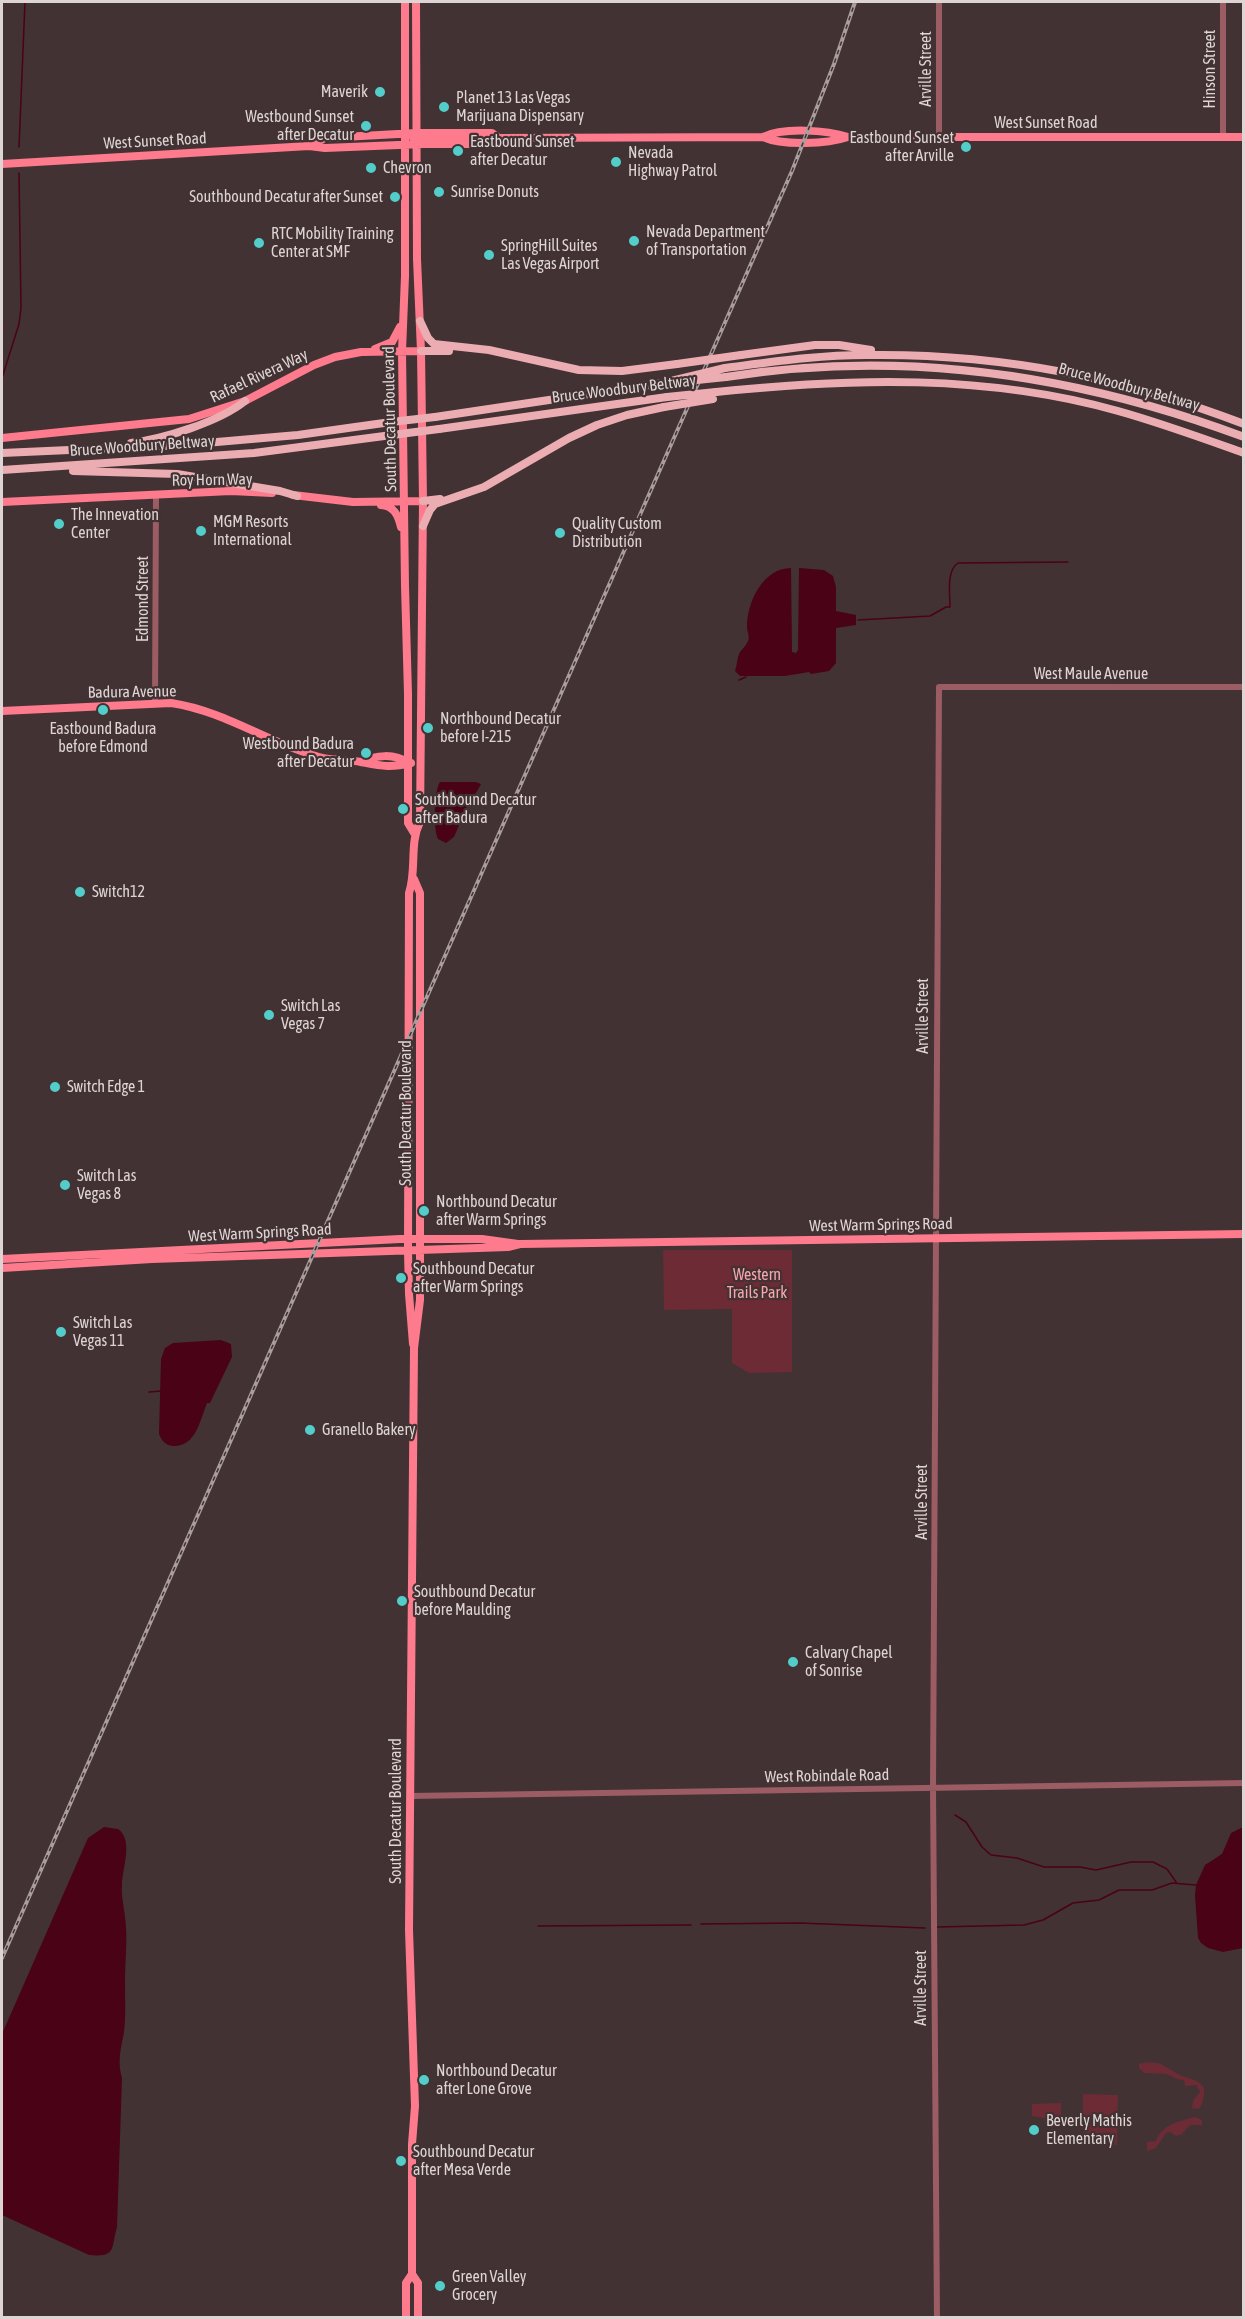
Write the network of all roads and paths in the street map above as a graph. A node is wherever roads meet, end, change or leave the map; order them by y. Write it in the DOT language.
graph roads {
  1 [pos="405,2"];
  2 [pos="416,2"];
  3 [pos="939,2"];
  4 [pos="1223,2"];
  5 [pos="417,136"];
  6 [pos="497,136"];
  7 [pos="939,136"];
  8 [pos="1223,137"];
  9 [pos="1244,137"];
  10 [pos="404,139"];
  11 [pos="2,164"];
  12 [pos="404,314"];
  13 [pos="420,321"];
  14 [pos="474,349"];
  15 [pos="402,351"];
  16 [pos="421,351"];
  17 [pos="361,352"];
  18 [pos="898,355"];
  19 [pos="726,373"];
  20 [pos="714,396"];
  21 [pos="245,401"];
  22 [pos="1244,424"];
  23 [pos="1244,437"];
  24 [pos="2,438"];
  25 [pos="92,450"];
  26 [pos="2,453"];
  27 [pos="1244,453"];
  28 [pos="15,469"];
  29 [pos="2,470"];
  30 [pos="156,495"];
  31 [pos="297,496"];
  32 [pos="452,498"];
  33 [pos="404,501"];
  34 [pos="423,501"];
  35 [pos="2,502"];
  36 [pos="353,502"];
  37 [pos="423,526"];
  38 [pos="404,544"];
  39 [pos="939,687"];
  40 [pos="1244,687"];
  41 [pos="155,703"];
  42 [pos="2,711"];
  43 [pos="408,763"];
  44 [pos="420,763"];
  45 [pos="414,833"];
  46 [pos="414,879"];
  47 [pos="1244,1234"];
  48 [pos="937,1238"];
  49 [pos="408,1239"];
  50 [pos="420,1239"];
  51 [pos="520,1244"];
  52 [pos="420,1250"];
  53 [pos="408,1251"];
  54 [pos="2,1259"];
  55 [pos="2,1268"];
  56 [pos="414,1348"];
  57 [pos="1244,1783"];
  58 [pos="933,1787"];
  59 [pos="410,1796"];
  60 [pos="412,2274"];
  61 [pos="406,2318"];
  62 [pos="418,2318"];
  63 [pos="936,2318"];
  1 -- 10 [label="main road, South Decatur Boulevard"];
  2 -- 5 [label="main road, South Decatur Boulevard"];
  3 -- 7 [label="street, Arville Street"];
  4 -- 8 [label="street, Hinson Street"];
  5 -- 6 [label="main road, West Sunset Road"];
  5 -- 6 [label="main road, West Sunset Road"];
  5 -- 10 [label="main road, West Sunset Road"];
  5 -- 13 [label="main road, South Decatur Boulevard"];
  6 -- 7 [label="main road, West Sunset Road"];
  7 -- 8 [label="main road, West Sunset Road"];
  8 -- 9 [label="main road, West Sunset Road"];
  10 -- 11 [label="main road, West Sunset Road"];
  10 -- 12 [label="main road, South Decatur Boulevard"];
  12 -- 15 [label="main road, South Decatur Boulevard"];
  12 -- 17 [label="main road"];
  13 -- 14 [label="highway"];
  13 -- 16 [label="main road, South Decatur Boulevard"];
  14 -- 16 [label="highway"];
  14 -- 18 [label="highway, bridge"];
  15 -- 16 [label="main road, Rafael Rivera Way"];
  15 -- 17 [label="main road, Rafael Rivera Way"];
  15 -- 33 [label="main road, South Decatur Boulevard"];
  16 -- 34 [label="main road, South Decatur Boulevard"];
  17 -- 21 [label="main road, Rafael Rivera Way"];
  18 -- 19 [label="highway"];
  18 -- 22 [label="highway"];
  19 -- 23 [label="highway, Bruce Woodbury Beltway"];
  19 -- 25 [label="highway, Bruce Woodbury Beltway, bridge"];
  20 -- 27 [label="highway, Bruce Woodbury Beltway"];
  20 -- 28 [label="highway, Bruce Woodbury Beltway, bridge"];
  20 -- 32 [label="highway, bridge"];
  21 -- 24 [label="main road, Rafael Rivera Way"];
  21 -- 25 [label="highway"];
  25 -- 26 [label="highway, Bruce Woodbury Beltway"];
  28 -- 29 [label="highway, Bruce Woodbury Beltway"];
  28 -- 31 [label="highway"];
  30 -- 31 [label="main road, Roy Horn Way"];
  30 -- 35 [label="main road, Roy Horn Way"];
  30 -- 41 [label="street, Edmond Street"];
  31 -- 36 [label="main road, Roy Horn Way"];
  32 -- 34 [label="highway"];
  32 -- 37 [label="highway"];
  33 -- 34 [label="main road, Roy Horn Way"];
  33 -- 36 [label="main road, Roy Horn Way"];
  33 -- 38 [label="main road, South Decatur Boulevard"];
  34 -- 37 [label="main road, South Decatur Boulevard"];
  36 -- 38 [label="main road"];
  37 -- 44 [label="main road, South Decatur Boulevard"];
  38 -- 43 [label="main road, South Decatur Boulevard"];
  39 -- 40 [label="street, West Maule Avenue"];
  39 -- 48 [label="street, Arville Street"];
  41 -- 42 [label="main road, Badura Avenue"];
  41 -- 43 [label="main road, Badura Avenue"];
  43 -- 44 [label="main road, Badura Avenue"];
  43 -- 45 [label="main road, South Decatur Boulevard"];
  44 -- 45 [label="main road, South Decatur Boulevard"];
  45 -- 46 [label="main road, South Decatur Boulevard"];
  46 -- 49 [label="main road, South Decatur Boulevard"];
  46 -- 50 [label="main road, South Decatur Boulevard"];
  47 -- 48 [label="main road, West Warm Springs Road"];
  48 -- 51 [label="main road, West Warm Springs Road"];
  48 -- 58 [label="street, Arville Street"];
  49 -- 50 [label="main road, West Warm Springs Road"];
  49 -- 53 [label="main road, South Decatur Boulevard"];
  49 -- 54 [label="main road, West Warm Springs Road"];
  50 -- 51 [label="main road, West Warm Springs Road"];
  50 -- 52 [label="main road, South Decatur Boulevard"];
  51 -- 52 [label="main road, West Warm Springs Road"];
  52 -- 53 [label="main road, West Warm Springs Road"];
  52 -- 56 [label="main road, South Decatur Boulevard"];
  53 -- 55 [label="main road, West Warm Springs Road"];
  53 -- 56 [label="main road, South Decatur Boulevard"];
  56 -- 59 [label="main road, South Decatur Boulevard"];
  57 -- 58 [label="street, West Robindale Road"];
  58 -- 59 [label="street, West Robindale Road"];
  58 -- 63 [label="street, Arville Street"];
  59 -- 60 [label="main road, South Decatur Boulevard"];
  60 -- 61 [label="main road, South Decatur Boulevard"];
  60 -- 62 [label="main road, South Decatur Boulevard"];
}
